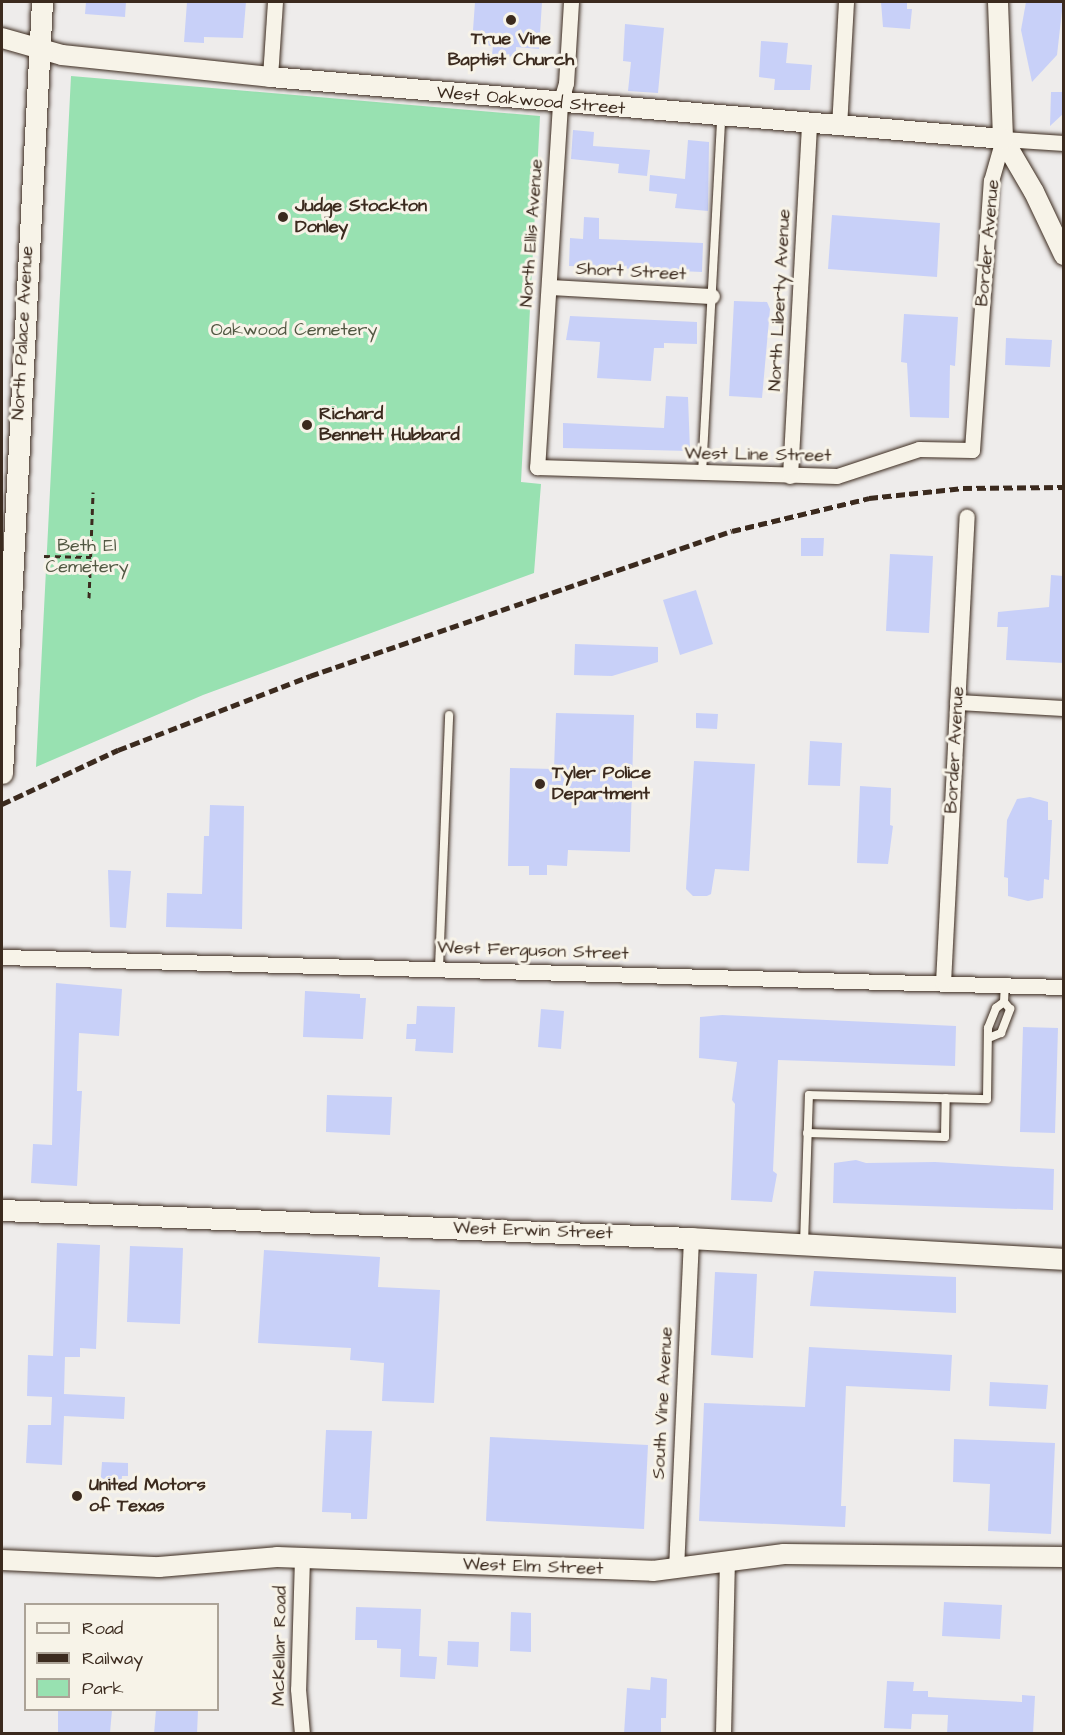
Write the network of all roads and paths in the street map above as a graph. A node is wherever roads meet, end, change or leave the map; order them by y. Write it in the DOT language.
graph roads {
  1 [pos="42,2"];
  2 [pos="274,2"];
  3 [pos="571,2"];
  4 [pos="846,2"];
  5 [pos="998,2"];
  6 [pos="2,38"];
  7 [pos="38,49"];
  8 [pos="270,77"];
  9 [pos="560,104"];
  10 [pos="721,118"];
  11 [pos="809,125"];
  12 [pos="839,127"];
  13 [pos="1003,139"];
  14 [pos="1064,143"];
  15 [pos="1064,255"];
  16 [pos="549,287"];
  17 [pos="712,296"];
  18 [pos="972,450"];
  19 [pos="537,467"];
  20 [pos="702,474"];
  21 [pos="790,476"];
  22 [pos="93,492"];
  23 [pos="967,517"];
  24 [pos="45,556"];
  25 [pos="91,557"];
  26 [pos="89,598"];
  27 [pos="957,702"];
  28 [pos="1064,708"];
  29 [pos="449,715"];
  30 [pos="2,773"];
  31 [pos="2,957"];
  32 [pos="439,968"];
  33 [pos="943,983"];
  34 [pos="1005,985"];
  35 [pos="1064,987"];
  36 [pos="1004,1002"];
  37 [pos="991,1037"];
  38 [pos="946,1098"];
  39 [pos="807,1133"];
  40 [pos="2,1210"];
  41 [pos="691,1238"];
  42 [pos="804,1244"];
  43 [pos="1064,1259"];
  44 [pos="1064,1557"];
  45 [pos="302,1558"];
  46 [pos="2,1560"];
  47 [pos="727,1562"];
  48 [pos="676,1569"];
  49 [pos="302,1734"];
  50 [pos="723,1734"];
  1 -- 7 [label="main road, North Palace Avenue"];
  2 -- 8 [label="street"];
  3 -- 9 [label="street, North Ellis Avenue"];
  4 -- 12 [label="street"];
  5 -- 13 [label="street, Border Avenue"];
  6 -- 7 [label="street, West Oakwood Street"];
  7 -- 8 [label="street, West Oakwood Street"];
  7 -- 30 [label="main road, North Palace Avenue"];
  8 -- 9 [label="street, West Oakwood Street"];
  9 -- 10 [label="street, West Oakwood Street"];
  9 -- 16 [label="street, North Ellis Avenue"];
  10 -- 11 [label="street, West Oakwood Street"];
  10 -- 17 [label="lane"];
  11 -- 12 [label="street, West Oakwood Street"];
  11 -- 21 [label="street, North Liberty Avenue"];
  12 -- 13 [label="street, West Oakwood Street"];
  13 -- 14 [label="street, West Oakwood Street"];
  13 -- 15 [label="street"];
  13 -- 18 [label="street, Border Avenue"];
  16 -- 17 [label="street, Short Street"];
  16 -- 19 [label="street, North Ellis Avenue"];
  17 -- 20 [label="lane"];
  18 -- 21 [label="street, West Line Street"];
  19 -- 20 [label="street, West Line Street"];
  20 -- 21 [label="street, West Line Street"];
  22 -- 25 [label="path"];
  23 -- 27 [label="street, Border Avenue"];
  24 -- 25 [label="path"];
  25 -- 26 [label="path"];
  27 -- 28 [label="street"];
  27 -- 33 [label="street, Border Avenue"];
  29 -- 32 [label="lane"];
  31 -- 32 [label="street, West Ferguson Street"];
  32 -- 33 [label="street, West Ferguson Street"];
  33 -- 34 [label="street, West Ferguson Street"];
  34 -- 35 [label="street, West Ferguson Street"];
  34 -- 36 [label="lane"];
  36 -- 37 [label="lane"];
  36 -- 37 [label="lane"];
  37 -- 38 [label="lane"];
  38 -- 39 [label="lane"];
  38 -- 39 [label="lane"];
  39 -- 42 [label="lane"];
  40 -- 41 [label="main road, West Erwin Street"];
  41 -- 42 [label="main road, West Erwin Street"];
  41 -- 48 [label="street, South Vine Avenue"];
  42 -- 43 [label="main road, West Erwin Street"];
  44 -- 47 [label="street, West Elm Street"];
  45 -- 46 [label="street, West Elm Street"];
  45 -- 48 [label="street, West Elm Street"];
  45 -- 49 [label="street, McKellar Road"];
  47 -- 48 [label="street, West Elm Street"];
  47 -- 50 [label="street"];
}
